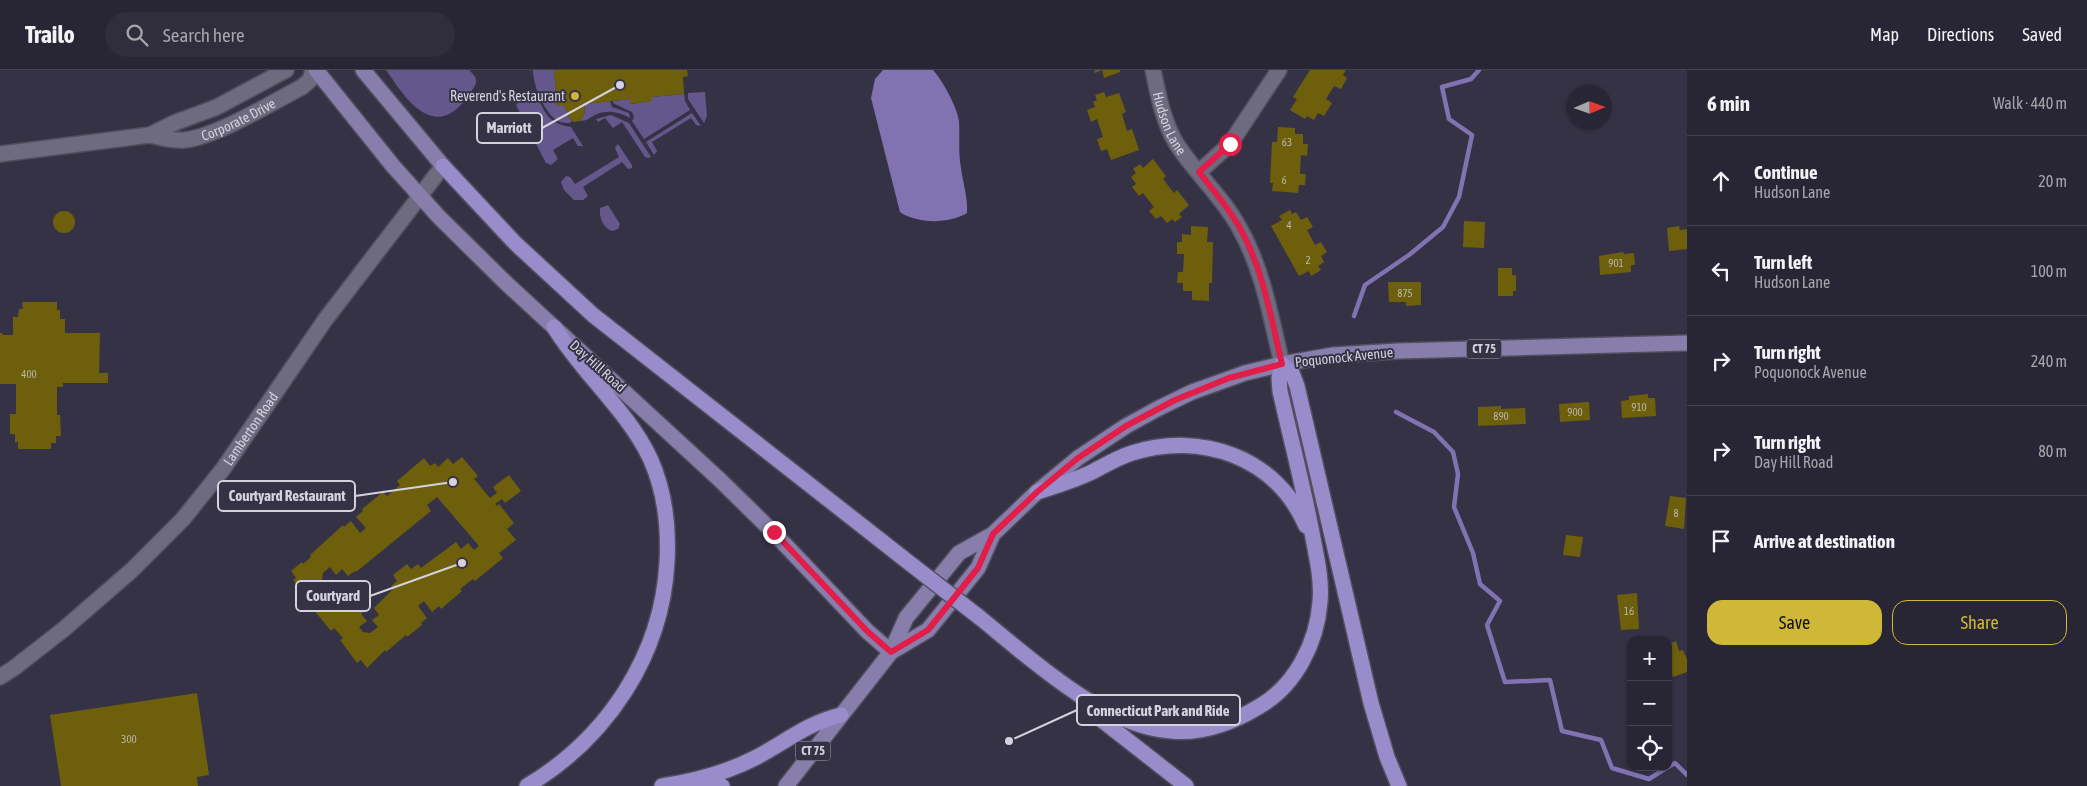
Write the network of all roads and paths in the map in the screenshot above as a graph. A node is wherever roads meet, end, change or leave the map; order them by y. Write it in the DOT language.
graph roads {
  1 [pos="286,70"];
  2 [pos="315,70"];
  3 [pos="363,70"];
  4 [pos="1152,70"];
  5 [pos="1279,70"];
  6 [pos="150,136"];
  7 [pos="0,154"];
  8 [pos="443,166"];
  9 [pos="1199,172"];
  10 [pos="420,197"];
  11 [pos="554,327"];
  12 [pos="1687,343"];
  13 [pos="1282,364"];
  14 [pos="1037,492"];
  15 [pos="993,534"];
  16 [pos="1316,551"];
  17 [pos="891,652"];
  18 [pos="0,677"];
  19 [pos="1065,685"];
  20 [pos="841,715"];
  21 [pos="687,782"];
  22 [pos="526,786"];
  23 [pos="662,786"];
  24 [pos="722,786"];
  25 [pos="786,786"];
  26 [pos="1186,786"];
  27 [pos="1399,786"];
  1 -- 6 [label="street, Corporate Drive"];
  2 -- 6 [label="street, Corporate Drive"];
  2 -- 10 [label="main road, Day Hill Road"];
  3 -- 8 [label="main road"];
  4 -- 9 [label="street, Hudson Lane"];
  5 -- 9 [label="street, Hudson Lane"];
  6 -- 7 [label="street, Corporate Drive"];
  8 -- 10 [label="street, Lamberton Road"];
  8 -- 19 [label="highway, bridge"];
  9 -- 13 [label="street, Hudson Lane"];
  10 -- 11 [label="main road, Day Hill Road"];
  10 -- 18 [label="street, Lamberton Road"];
  11 -- 17 [label="main road, Day Hill Road"];
  11 -- 22 [label="highway"];
  12 -- 13 [label="main road, Poquonock Avenue / CT 75"];
  13 -- 14 [label="main road, Poquonock Avenue / CT 75"];
  13 -- 16 [label="highway"];
  13 -- 27 [label="highway"];
  14 -- 15 [label="main road, Poquonock Avenue / CT 75"];
  14 -- 16 [label="highway"];
  15 -- 17 [label="main road, Poquonock Avenue / CT 75"];
  15 -- 17 [label="main road, Poquonock Avenue / CT 75"];
  16 -- 19 [label="highway"];
  17 -- 20 [label="main road, Poquonock Avenue / CT 75"];
  19 -- 26 [label="highway"];
  20 -- 21 [label="highway"];
  20 -- 25 [label="main road, Poquonock Avenue / CT 75"];
  21 -- 23 [label="highway"];
  21 -- 24 [label="highway"];
}
